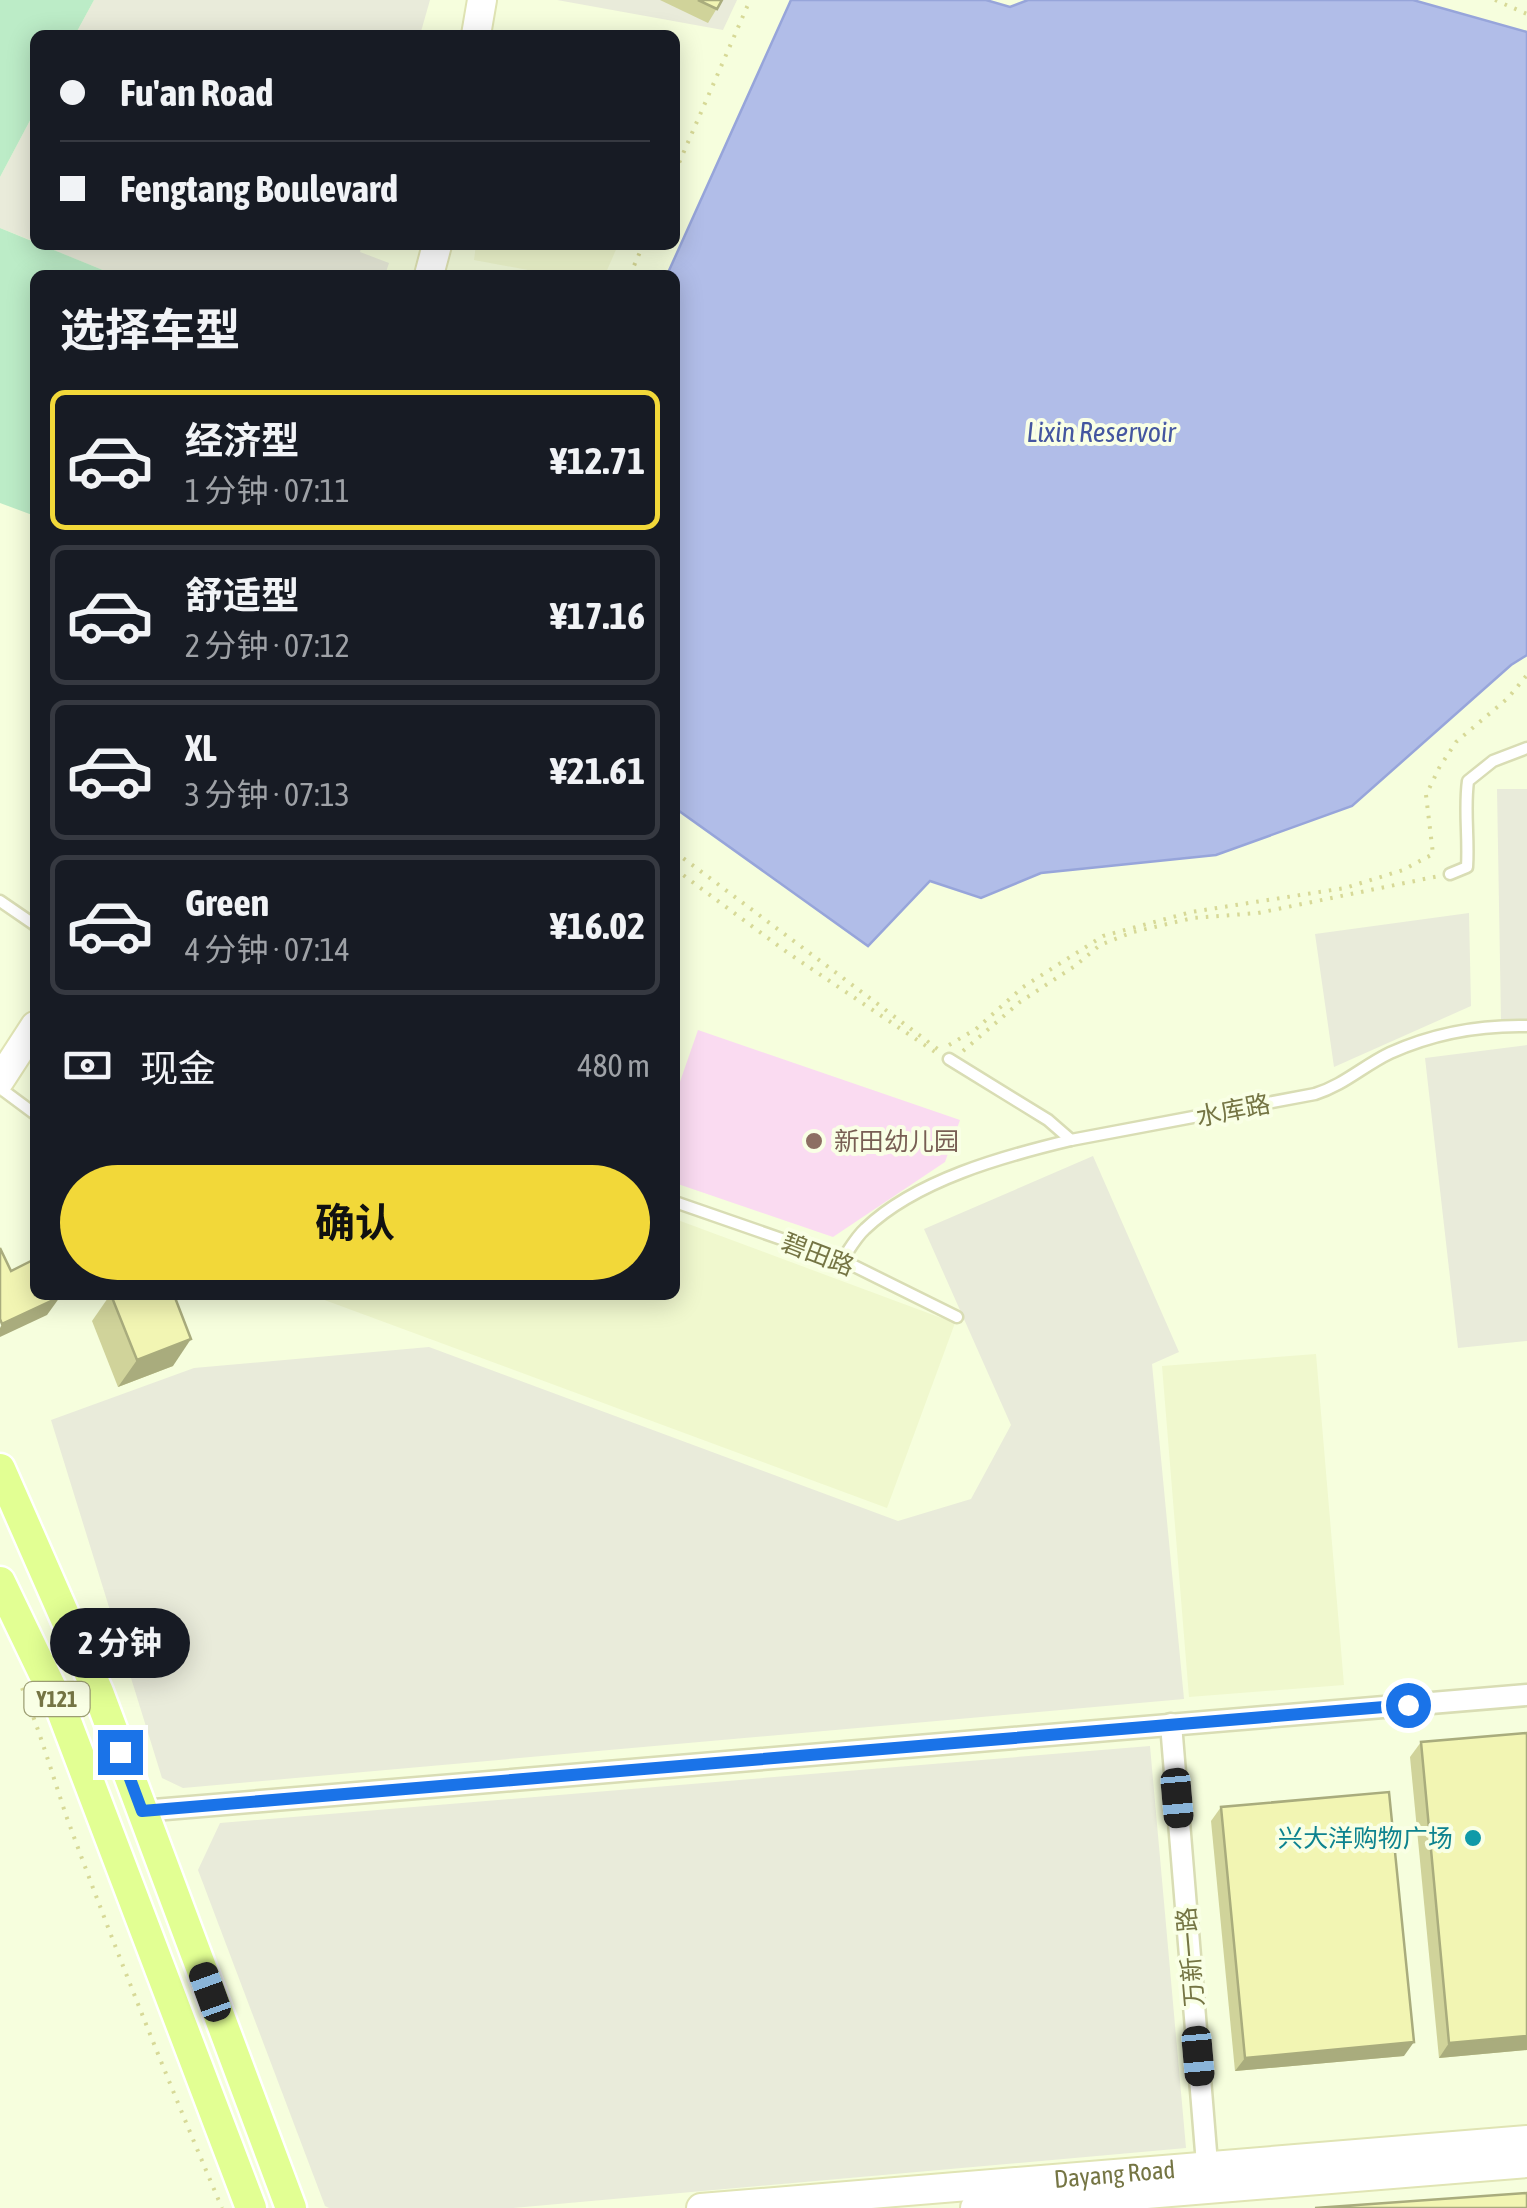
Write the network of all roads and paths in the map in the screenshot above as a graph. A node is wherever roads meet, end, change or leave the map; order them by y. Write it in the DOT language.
graph roads {
  1 [pos="482,0"];
  2 [pos="750,0"];
  3 [pos="1495,0"];
  4 [pos="1527,14"];
  5 [pos="477,30"];
  6 [pos="680,161"];
  7 [pos="1527,675"];
  8 [pos="1527,748"];
  9 [pos="680,856"];
  10 [pos="680,873"];
  11 [pos="1450,874"];
  12 [pos="0,901"];
  13 [pos="30,922"];
  14 [pos="1527,1026"];
  15 [pos="30,1034"];
  16 [pos="946,1055"];
  17 [pos="0,1084"];
  18 [pos="30,1110"];
  19 [pos="1071,1140"];
  20 [pos="680,1204"];
  21 [pos="842,1260"];
  22 [pos="957,1317"];
  23 [pos="2,1476"];
  24 [pos="0,1582"];
  25 [pos="21,1684"];
  26 [pos="1527,1695"];
  27 [pos="1171,1724"];
  28 [pos="142,1811"];
  29 [pos="1527,2140"];
  30 [pos="1527,2163"];
  31 [pos="1209,2178"];
  32 [pos="222,2208"];
  33 [pos="251,2208"];
  34 [pos="291,2208"];
  35 [pos="701,2208"];
  36 [pos="975,2208"];
  1 -- 5 [label="street"];
  2 -- 6 [label="path"];
  3 -- 4 [label="path"];
  7 -- 16 [label="path"];
  8 -- 11 [label="lane"];
  9 -- 16 [label="path"];
  10 -- 16 [label="path"];
  11 -- 16 [label="path"];
  12 -- 13 [label="lane"];
  14 -- 19 [label="lane, 水库路"];
  15 -- 17 [label="street"];
  16 -- 19 [label="lane"];
  17 -- 18 [label="lane"];
  19 -- 21 [label="lane, 水库路"];
  20 -- 21 [label="lane, 碧田路"];
  21 -- 22 [label="lane, 碧田路"];
  23 -- 28 [label="main road, Y121"];
  24 -- 33 [label="main road, Y121"];
  25 -- 32 [label="path"];
  26 -- 27 [label="street"];
  27 -- 28 [label="street"];
  27 -- 31 [label="street, 万新一路"];
  28 -- 34 [label="main road, Y121"];
  29 -- 31 [label="street, Dayang Road"];
  30 -- 31 [label="street, Dayang Road"];
  31 -- 35 [label="street, Dayang Road"];
  31 -- 36 [label="street, Dayang Road"];
}
